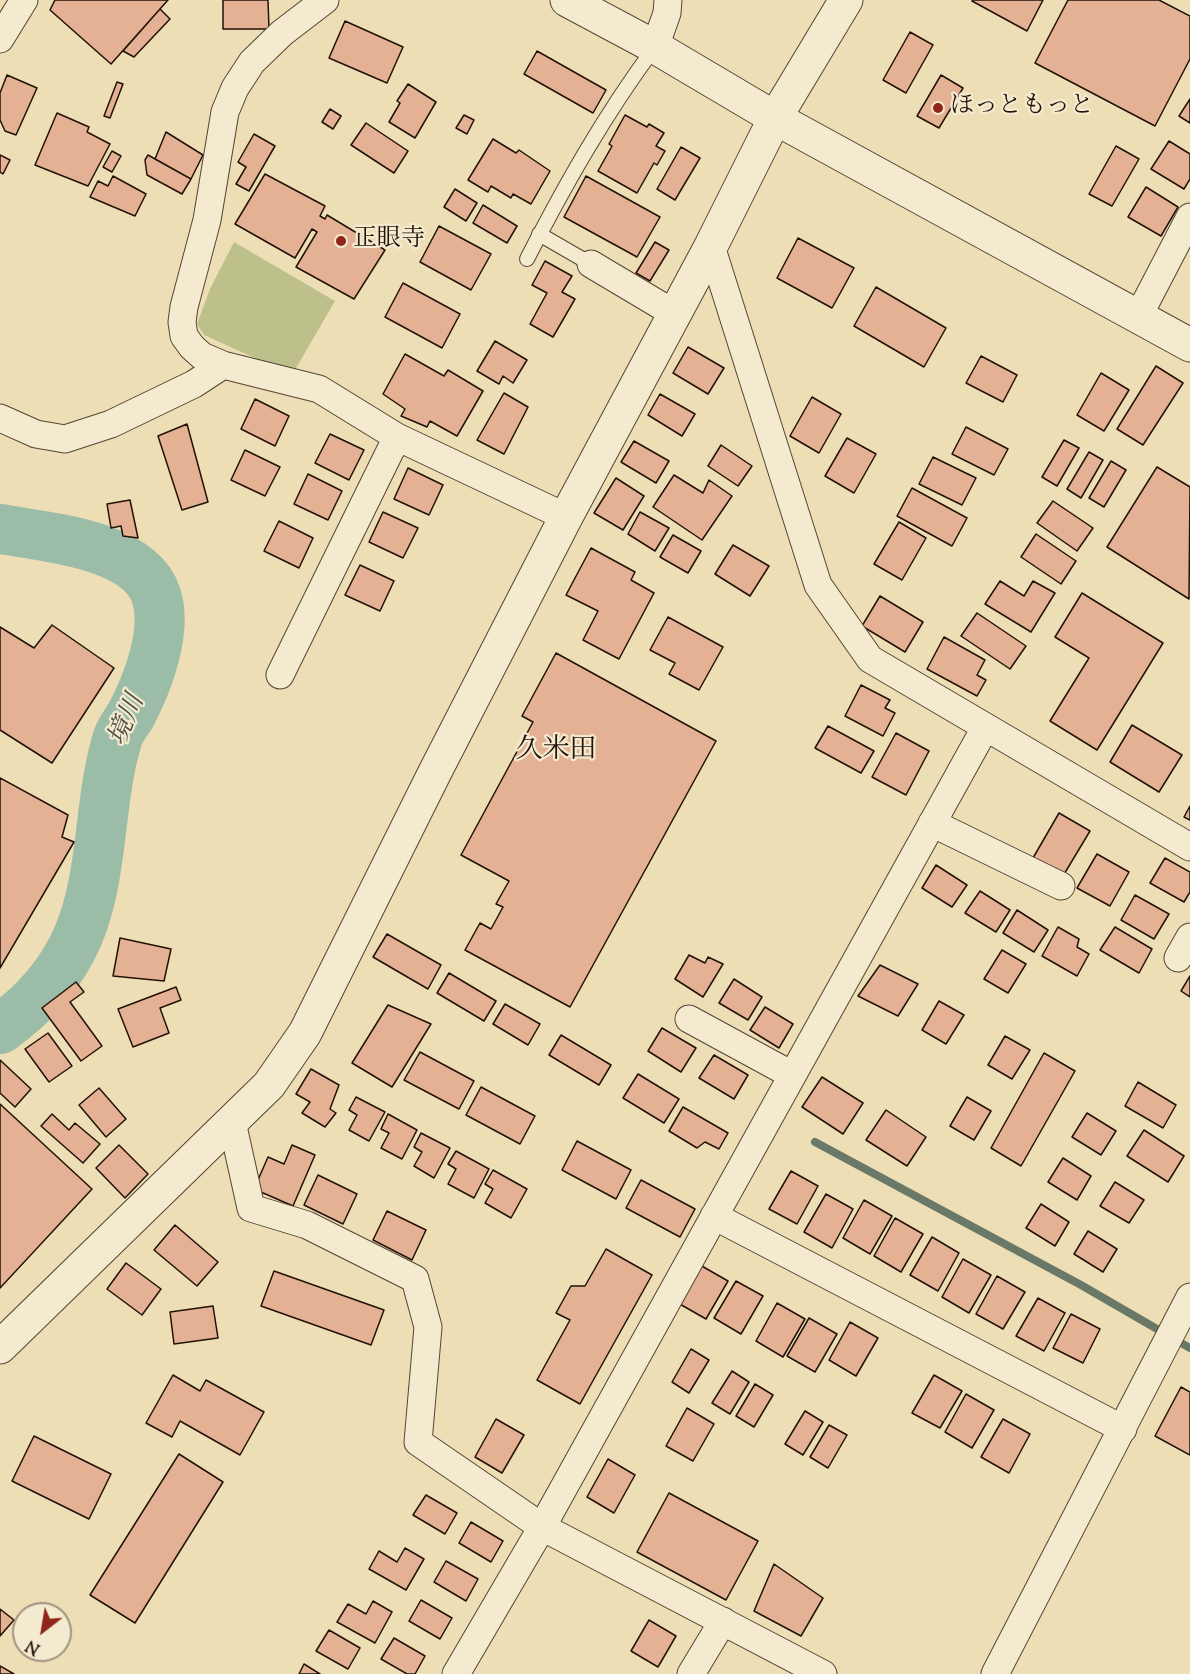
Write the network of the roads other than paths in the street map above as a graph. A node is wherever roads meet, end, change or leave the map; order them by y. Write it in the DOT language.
graph roads {
  1 [pos="24,0"];
  2 [pos="325,0"];
  3 [pos="567,0"];
  4 [pos="668,0"];
  5 [pos="846,0"];
  6 [pos="0,39"];
  7 [pos="655,47"];
  8 [pos="775,118"];
  9 [pos="1190,217"];
  10 [pos="539,234"];
  11 [pos="711,246"];
  12 [pos="526,259"];
  13 [pos="591,264"];
  14 [pos="675,315"];
  15 [pos="1138,317"];
  16 [pos="1190,345"];
  17 [pos="223,365"];
  18 [pos="0,417"];
  19 [pos="397,437"];
  20 [pos="566,517"];
  21 [pos="280,675"];
  22 [pos="985,728"];
  23 [pos="932,823"];
  24 [pos="1190,846"];
  25 [pos="1061,886"];
  26 [pos="689,1019"];
  27 [pos="792,1075"];
  28 [pos="232,1122"];
  29 [pos="714,1216"];
  30 [pos="1190,1297"];
  31 [pos="1180,1341"];
  32 [pos="0,1347"];
  33 [pos="1123,1429"];
  34 [pos="542,1527"];
  35 [pos="723,1621"];
  36 [pos="456,1674"];
  37 [pos="691,1674"];
  38 [pos="823,1674"];
  39 [pos="995,1674"];
  1 -- 6 [label="street"];
  2 -- 17 [label="street"];
  3 -- 7 [label="street"];
  4 -- 7 [label="street"];
  5 -- 8 [label="street"];
  7 -- 8 [label="street"];
  7 -- 10 [label="lane"];
  8 -- 11 [label="street"];
  8 -- 15 [label="street"];
  9 -- 15 [label="street"];
  10 -- 12 [label="lane"];
  10 -- 13 [label="lane"];
  11 -- 14 [label="street"];
  11 -- 22 [label="street"];
  13 -- 14 [label="street"];
  14 -- 20 [label="street"];
  15 -- 16 [label="street"];
  17 -- 18 [label="street"];
  17 -- 19 [label="street"];
  19 -- 20 [label="street"];
  19 -- 21 [label="street"];
  20 -- 28 [label="street"];
  22 -- 23 [label="street"];
  22 -- 24 [label="street"];
  23 -- 25 [label="street"];
  23 -- 27 [label="street"];
  26 -- 27 [label="street"];
  27 -- 29 [label="street"];
  28 -- 32 [label="street"];
  28 -- 34 [label="street"];
  29 -- 33 [label="street"];
  29 -- 34 [label="street"];
  30 -- 31 [label="street"];
  31 -- 33 [label="street"];
  33 -- 39 [label="street"];
  34 -- 35 [label="street"];
  34 -- 36 [label="street"];
  35 -- 37 [label="street"];
  35 -- 38 [label="street"];
}
